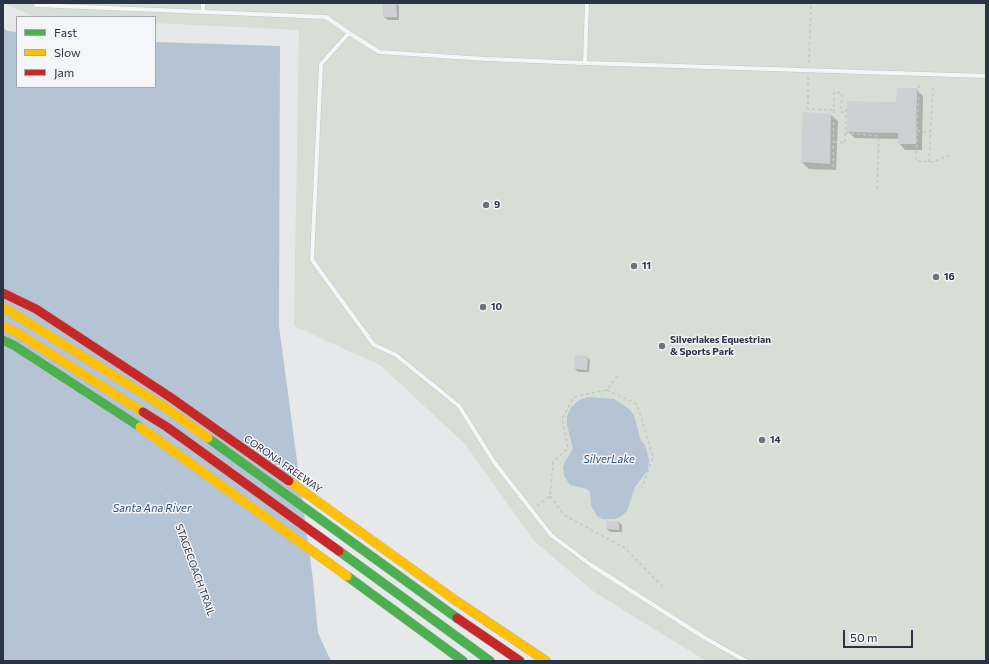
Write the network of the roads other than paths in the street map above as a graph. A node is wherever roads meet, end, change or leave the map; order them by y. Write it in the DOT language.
graph roads {
  1 [pos="203,3"];
  2 [pos="587,3"];
  3 [pos="36,5"];
  4 [pos="203,12"];
  5 [pos="349,33"];
  6 [pos="585,63"];
  7 [pos="986,76"];
  8 [pos="3,293"];
  9 [pos="3,307"];
  10 [pos="3,326"];
  11 [pos="3,340"];
  12 [pos="463,661"];
  13 [pos="490,661"];
  14 [pos="520,661"];
  15 [pos="546,661"];
  16 [pos="746,661"];
  1 -- 4 [label="lane"];
  2 -- 6 [label="lane"];
  3 -- 4 [label="lane"];
  4 -- 5 [label="lane"];
  5 -- 6 [label="lane"];
  5 -- 16 [label="lane"];
  6 -- 7 [label="lane"];
  8 -- 15 [label="highway, CORONA FREEWAY"];
  9 -- 14 [label="highway"];
  10 -- 13 [label="highway"];
  11 -- 12 [label="highway"];
}
